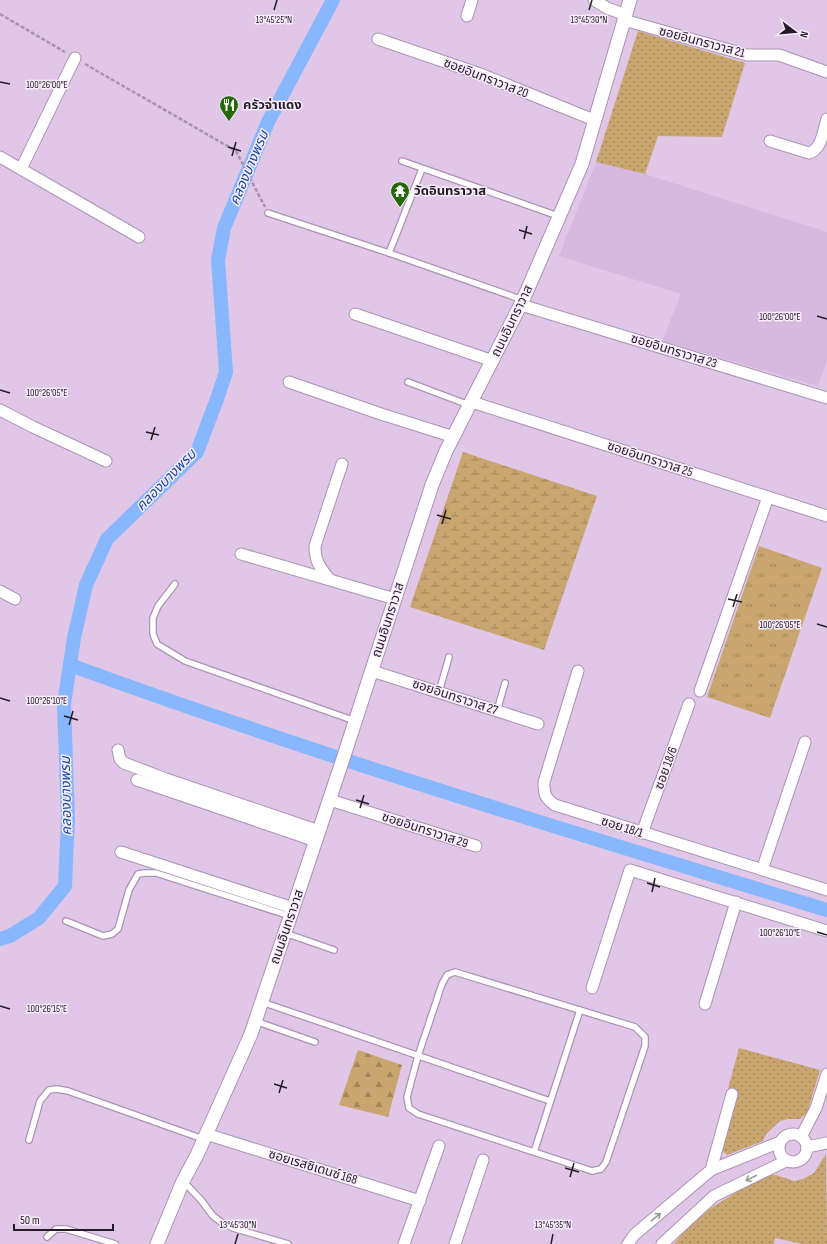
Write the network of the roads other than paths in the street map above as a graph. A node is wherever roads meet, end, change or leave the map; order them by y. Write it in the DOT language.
graph roads {
  1 [pos="472,0"];
  2 [pos="594,0"];
  3 [pos="630,0"];
  4 [pos="467,16"];
  5 [pos="625,18"];
  6 [pos="378,38"];
  7 [pos="75,58"];
  8 [pos="827,72"];
  9 [pos="827,119"];
  10 [pos="594,120"];
  11 [pos="770,141"];
  12 [pos="0,157"];
  13 [pos="402,161"];
  14 [pos="21,169"];
  15 [pos="422,169"];
  16 [pos="267,211"];
  17 [pos="559,216"];
  18 [pos="139,237"];
  19 [pos="389,253"];
  20 [pos="522,302"];
  21 [pos="355,314"];
  22 [pos="493,361"];
  23 [pos="289,382"];
  24 [pos="408,382"];
  25 [pos="827,398"];
  26 [pos="471,404"];
  27 [pos="0,410"];
  28 [pos="454,437"];
  29 [pos="106,461"];
  30 [pos="342,464"];
  31 [pos="768,497"];
  32 [pos="827,516"];
  33 [pos="241,554"];
  34 [pos="329,579"];
  35 [pos="175,584"];
  36 [pos="0,591"];
  37 [pos="15,599"];
  38 [pos="395,599"];
  39 [pos="449,657"];
  40 [pos="372,671"];
  41 [pos="578,671"];
  42 [pos="505,682"];
  43 [pos="700,691"];
  44 [pos="439,692"];
  45 [pos="689,704"];
  46 [pos="496,711"];
  47 [pos="356,721"];
  48 [pos="538,724"];
  49 [pos="805,742"];
  50 [pos="118,750"];
  51 [pos="137,780"];
  52 [pos="330,800"];
  53 [pos="642,833"];
  54 [pos="317,836"];
  55 [pos="476,846"];
  56 [pos="121,852"];
  57 [pos="762,870"];
  58 [pos="827,890"];
  59 [pos="736,902"];
  60 [pos="292,912"];
  61 [pos="66,921"];
  62 [pos="827,931"];
  63 [pos="285,933"];
  64 [pos="334,950"];
  65 [pos="592,988"];
  66 [pos="262,1002"];
  67 [pos="705,1004"];
  68 [pos="580,1010"];
  69 [pos="255,1020"];
  70 [pos="315,1042"];
  71 [pos="418,1056"];
  72 [pos="827,1074"];
  73 [pos="732,1094"];
  74 [pos="550,1101"];
  75 [pos="205,1136"];
  76 [pos="29,1140"];
  77 [pos="780,1142"];
  78 [pos="804,1142"];
  79 [pos="827,1143"];
  80 [pos="439,1146"];
  81 [pos="534,1152"];
  82 [pos="484,1160"];
  83 [pos="786,1161"];
  84 [pos="711,1170"];
  85 [pos="183,1181"];
  86 [pos="420,1200"];
  87 [pos="47,1237"];
  88 [pos="115,1244"];
  89 [pos="157,1244"];
  90 [pos="288,1244"];
  91 [pos="404,1244"];
  92 [pos="455,1244"];
  93 [pos="628,1244"];
  94 [pos="662,1244"];
  1 -- 4 [label="street"];
  2 -- 5 [label="street, ซอยอินทราวาส 21"];
  3 -- 5 [label="street, ถนนอินทราวาส"];
  5 -- 8 [label="street, ซอยอินทราวาส 21"];
  5 -- 10 [label="street, ถนนอินทราวาส"];
  6 -- 10 [label="street, ซอยอินทราวาส 20"];
  7 -- 14 [label="street"];
  9 -- 11 [label="street"];
  10 -- 17 [label="street, ถนนอินทราวาส"];
  12 -- 14 [label="street"];
  13 -- 15 [label="lane"];
  14 -- 18 [label="street"];
  15 -- 17 [label="lane"];
  15 -- 19 [label="lane"];
  16 -- 19 [label="lane"];
  17 -- 20 [label="street, ถนนอินทราวาส"];
  19 -- 20 [label="lane"];
  20 -- 22 [label="street, ถนนอินทราวาส"];
  20 -- 25 [label="street, ซอยอินทราวาส 23"];
  21 -- 22 [label="street"];
  22 -- 26 [label="street, ถนนอินทราวาส"];
  23 -- 28 [label="street"];
  24 -- 26 [label="lane"];
  26 -- 28 [label="street, ถนนอินทราวาส"];
  26 -- 31 [label="street, ซอยอินทราวาส 25"];
  27 -- 29 [label="street"];
  28 -- 38 [label="street, ถนนอินทราวาส"];
  30 -- 34 [label="street"];
  31 -- 32 [label="street, ซอยอินทราวาส 25"];
  31 -- 43 [label="street"];
  33 -- 34 [label="street"];
  34 -- 38 [label="street"];
  35 -- 47 [label="lane"];
  36 -- 37 [label="street"];
  38 -- 40 [label="street, ถนนอินทราวาส"];
  39 -- 44 [label="lane"];
  40 -- 44 [label="street, ซอยอินทราวาส 27"];
  40 -- 47 [label="street, ถนนอินทราวาส"];
  41 -- 53 [label="street, ซอย 18/1"];
  42 -- 46 [label="lane"];
  44 -- 46 [label="street, ซอยอินทราวาส 27"];
  45 -- 53 [label="street, ซอย 18/6"];
  46 -- 48 [label="street, ซอยอินทราวาส 27"];
  47 -- 52 [label="street, ถนนอินทราวาส"];
  49 -- 57 [label="street"];
  50 -- 54 [label="street"];
  51 -- 54 [label="street"];
  52 -- 54 [label="street, ถนนอินทราวาส"];
  52 -- 55 [label="street, ซอยอินทราวาส 29"];
  53 -- 57 [label="street, ซอย 18/1"];
  54 -- 60 [label="street, ถนนอินทราวาส"];
  56 -- 60 [label="street"];
  57 -- 58 [label="street, ซอย 18/1"];
  59 -- 62 [label="street"];
  59 -- 65 [label="street"];
  59 -- 67 [label="street"];
  60 -- 61 [label="lane"];
  60 -- 63 [label="street, ถนนอินทราวาส"];
  63 -- 64 [label="lane"];
  63 -- 66 [label="street, ถนนอินทราวาส"];
  66 -- 69 [label="street, ถนนอินทราวาส"];
  66 -- 71 [label="lane"];
  68 -- 71 [label="lane"];
  68 -- 74 [label="lane"];
  68 -- 81 [label="lane"];
  69 -- 70 [label="lane"];
  69 -- 75 [label="street, ถนนอินทราวาส"];
  71 -- 74 [label="lane"];
  71 -- 81 [label="lane"];
  72 -- 78 [label="street"];
  73 -- 84 [label="street"];
  74 -- 81 [label="lane"];
  75 -- 76 [label="lane"];
  75 -- 85 [label="street, ถนนอินทราวาส"];
  75 -- 86 [label="street, ซอยเรสซิเดนซ์ 168"];
  77 -- 78 [label="street"];
  77 -- 83 [label="street"];
  77 -- 84 [label="street"];
  78 -- 79 [label="street"];
  78 -- 83 [label="street"];
  80 -- 86 [label="street"];
  82 -- 92 [label="street"];
  83 -- 94 [label="street, one-way"];
  93 -- 84 [label="street, one-way"];
  85 -- 89 [label="street, ถนนอินทราวาส"];
  85 -- 90 [label="lane"];
  86 -- 91 [label="street"];
  87 -- 88 [label="lane"];
}
